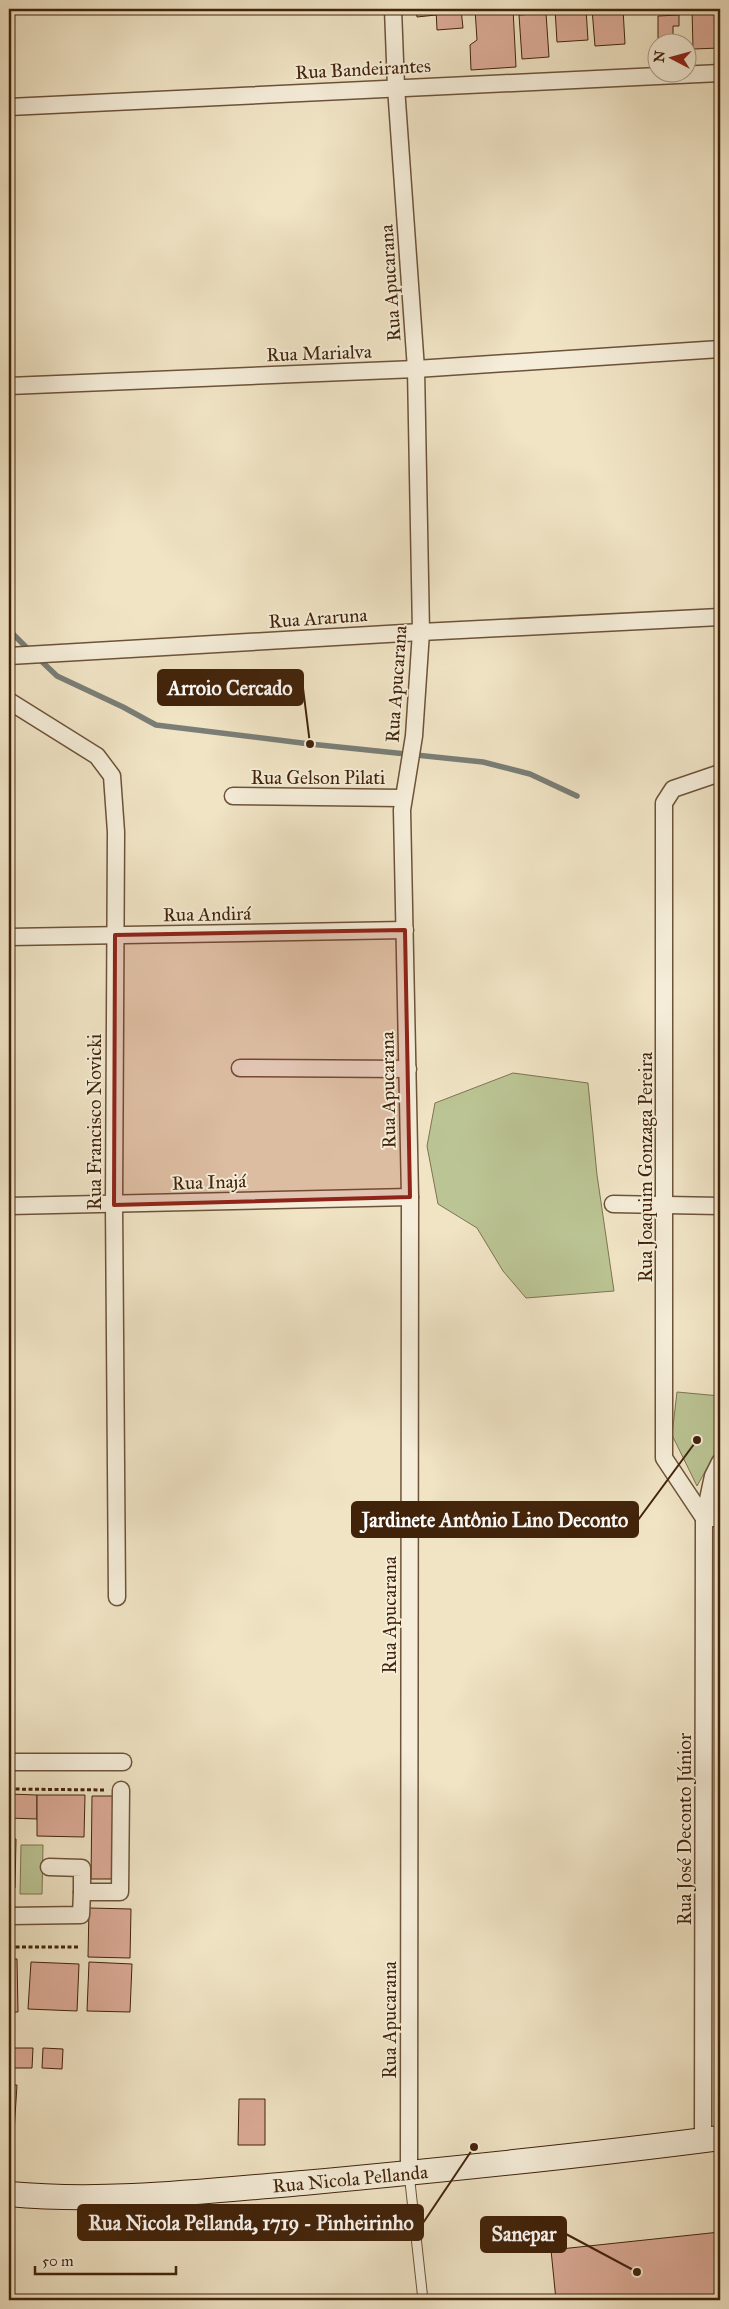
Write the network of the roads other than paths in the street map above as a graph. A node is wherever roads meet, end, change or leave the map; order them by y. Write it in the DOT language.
graph roads {
  1 [pos="393,9"];
  2 [pos="720,73"];
  3 [pos="396,87"];
  4 [pos="9,107"];
  5 [pos="720,350"];
  6 [pos="416,369"];
  7 [pos="9,386"];
  8 [pos="720,617"];
  9 [pos="421,632"];
  10 [pos="16,655"];
  11 [pos="9,701"];
  12 [pos="720,773"];
  13 [pos="233,796"];
  14 [pos="402,798"];
  15 [pos="405,930"];
  16 [pos="115,935"];
  17 [pos="9,937"];
  18 [pos="240,1068"];
  19 [pos="408,1069"];
  20 [pos="410,1197"];
  21 [pos="613,1204"];
  22 [pos="665,1204"];
  23 [pos="114,1205"];
  24 [pos="9,1206"];
  25 [pos="720,1206"];
  26 [pos="720,1462"];
  27 [pos="712,1518"];
  28 [pos="117,1597"];
  29 [pos="9,1762"];
  30 [pos="123,1762"];
  31 [pos="121,1790"];
  32 [pos="49,1868"];
  33 [pos="82,1892"];
  34 [pos="9,1916"];
  35 [pos="712,2139"];
  36 [pos="409,2173"];
  37 [pos="9,2194"];
  38 [pos="423,2300"];
  1 -- 3 [label="street, Rua Apucarana"];
  2 -- 3 [label="street, Rua Bandeirantes"];
  3 -- 4 [label="street, Rua Bandeirantes"];
  3 -- 6 [label="street, Rua Apucarana"];
  5 -- 6 [label="street, Rua Marialva"];
  6 -- 7 [label="street, Rua Marialva"];
  6 -- 9 [label="street, Rua Apucarana"];
  8 -- 9 [label="street, Rua Araruna"];
  9 -- 10 [label="street, Rua Araruna"];
  9 -- 14 [label="street, Rua Apucarana"];
  11 -- 16 [label="street, Rua Francisco Novicki"];
  12 -- 22 [label="street, Rua Joaquim Gonzaga Pereira"];
  13 -- 14 [label="street, Rua Gelson Pilati"];
  14 -- 15 [label="street, Rua Apucarana"];
  15 -- 16 [label="street, Rua Andirá"];
  15 -- 19 [label="street, Rua Apucarana"];
  16 -- 17 [label="street, Rua Andirá"];
  16 -- 23 [label="street, Rua Francisco Novicki"];
  18 -- 19 [label="street"];
  19 -- 20 [label="street, Rua Apucarana"];
  20 -- 23 [label="street, Rua Inajá"];
  20 -- 36 [label="street, Rua Apucarana"];
  21 -- 22 [label="street"];
  22 -- 25 [label="street"];
  22 -- 27 [label="street, Rua Joaquim Gonzaga Pereira"];
  23 -- 24 [label="street, Rua Inajá"];
  23 -- 28 [label="street, Rua Francisco Novicki"];
  26 -- 27 [label="street, Rua José Deconto Júnior"];
  27 -- 35 [label="street, Rua José Deconto Júnior"];
  29 -- 30 [label="street"];
  31 -- 33 [label="street"];
  32 -- 33 [label="street"];
  33 -- 34 [label="street"];
  35 -- 36 [label="main road, Rua Nicola Pellanda"];
  36 -- 37 [label="main road, Rua Nicola Pellanda"];
  36 -- 38 [label="lane"];
}
